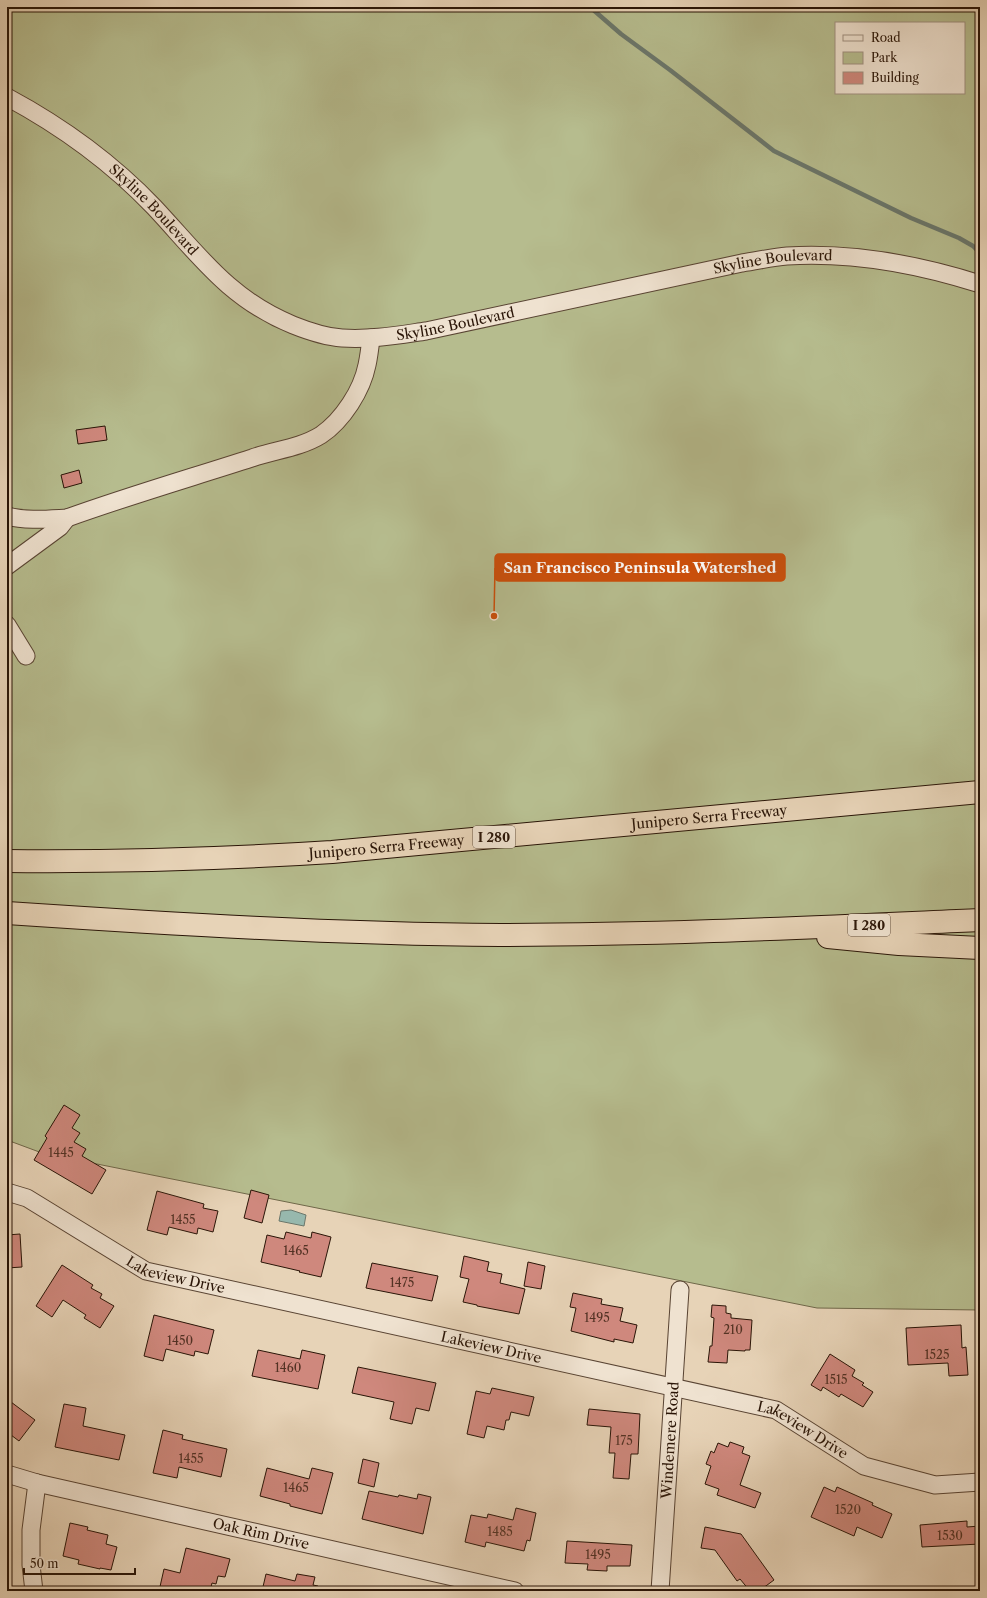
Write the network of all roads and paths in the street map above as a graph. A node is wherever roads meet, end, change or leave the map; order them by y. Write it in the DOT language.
graph roads {
  1 [pos="7,97"];
  2 [pos="980,284"];
  3 [pos="371,338"];
  4 [pos="7,516"];
  5 [pos="67,518"];
  6 [pos="7,566"];
  7 [pos="7,625"];
  8 [pos="26,656"];
  9 [pos="980,792"];
  10 [pos="7,861"];
  11 [pos="7,912"];
  12 [pos="980,920"];
  13 [pos="759,930"];
  14 [pos="980,948"];
  15 [pos="7,1192"];
  16 [pos="680,1290"];
  17 [pos="675,1387"];
  18 [pos="7,1474"];
  19 [pos="980,1482"];
  20 [pos="37,1483"];
  21 [pos="34,1591"];
  22 [pos="515,1591"];
  23 [pos="660,1591"];
  1 -- 3 [label="street, Skyline Boulevard"];
  2 -- 3 [label="street, Skyline Boulevard"];
  3 -- 5 [label="street"];
  4 -- 5 [label="street"];
  5 -- 6 [label="street"];
  7 -- 8 [label="street"];
  9 -- 10 [label="highway, Junipero Serra Freeway / I 280"];
  11 -- 13 [label="highway, I 280"];
  12 -- 13 [label="highway, I 280"];
  13 -- 14 [label="highway"];
  15 -- 17 [label="street, Lakeview Drive"];
  16 -- 17 [label="street, Windemere Road"];
  17 -- 19 [label="street, Lakeview Drive"];
  17 -- 23 [label="street, Windemere Road"];
  18 -- 20 [label="street, Oak Rim Drive"];
  20 -- 21 [label="street"];
  20 -- 22 [label="street, Oak Rim Drive"];
}
